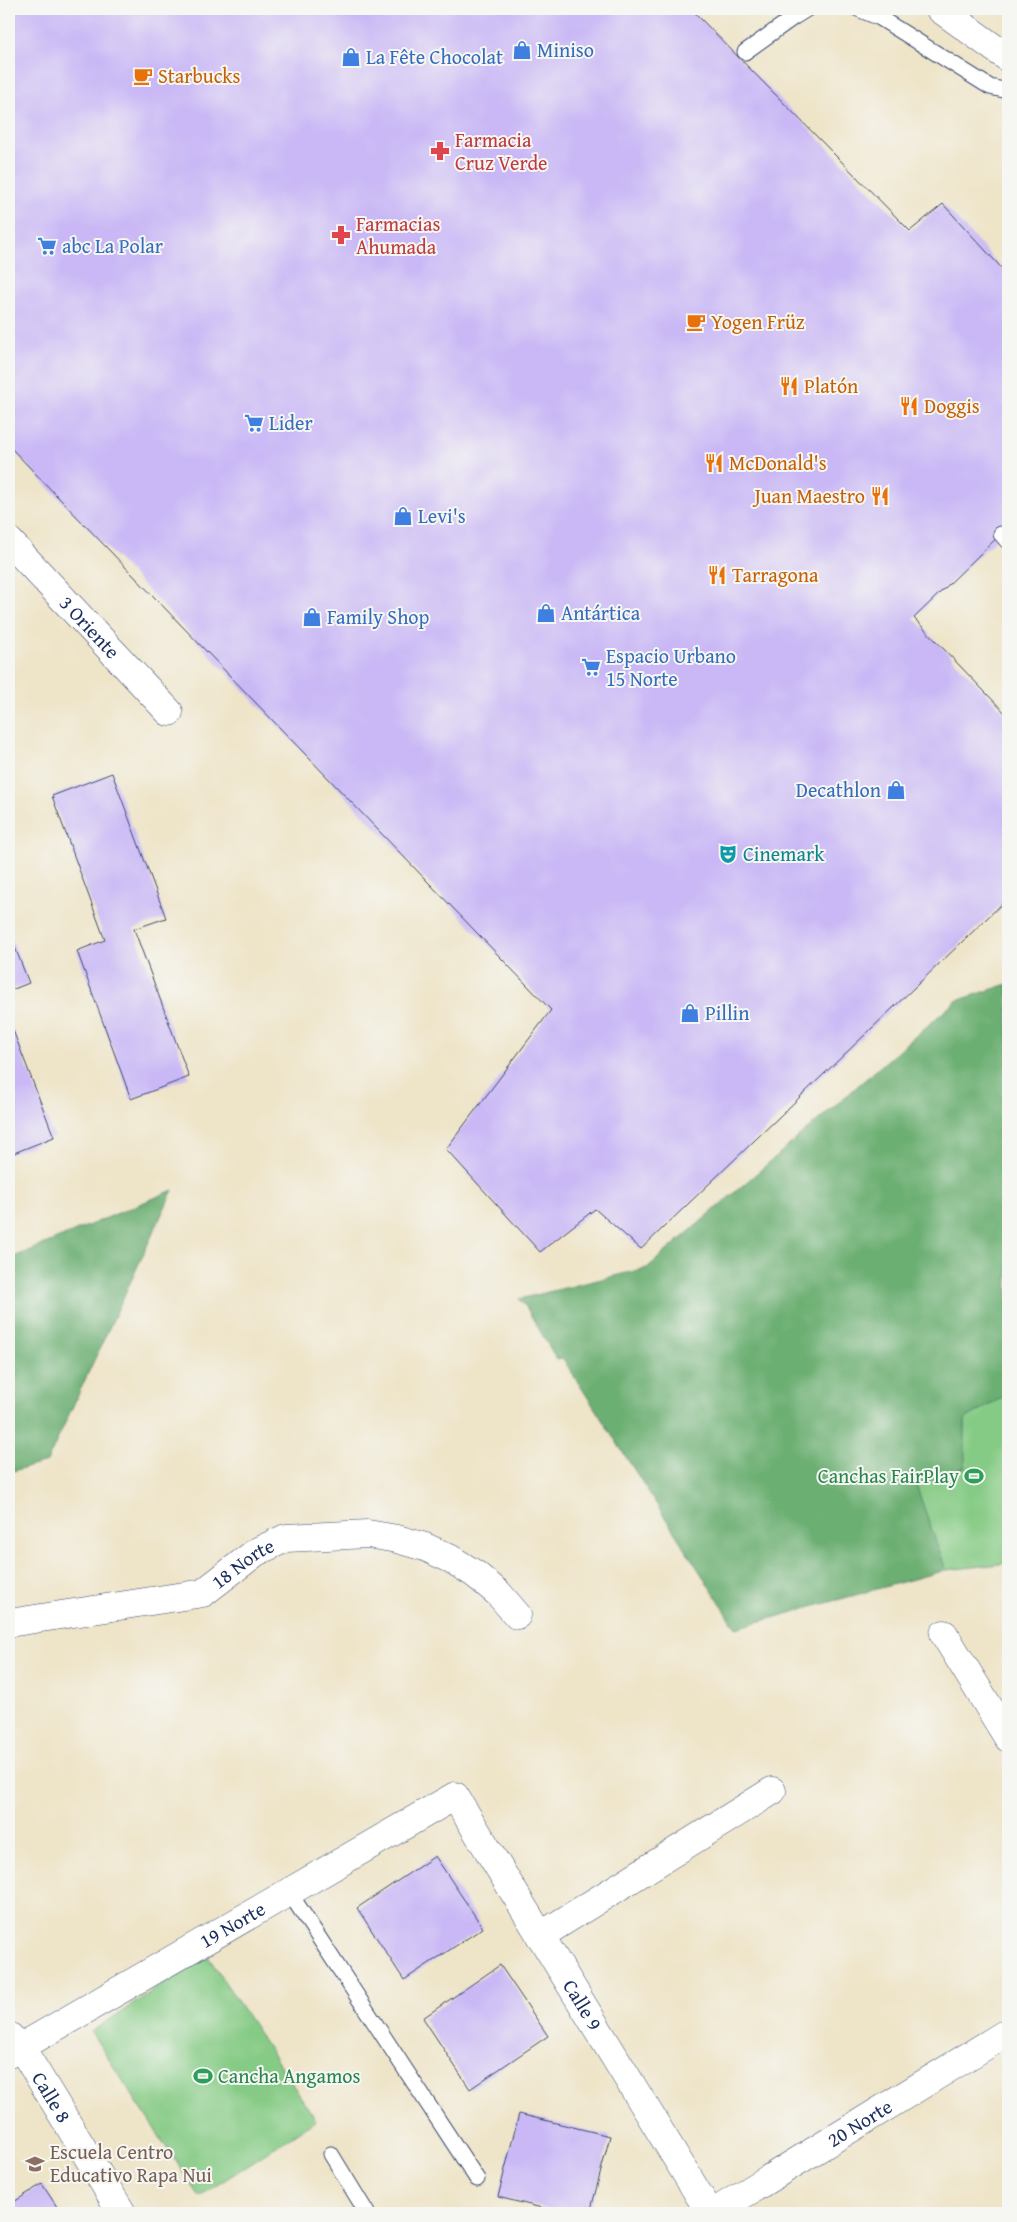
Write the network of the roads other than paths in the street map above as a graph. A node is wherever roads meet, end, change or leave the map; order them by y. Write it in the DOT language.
graph roads {
  1 [pos="807,9"];
  2 [pos="858,9"];
  3 [pos="940,9"];
  4 [pos="790,13"];
  5 [pos="745,52"];
  6 [pos="1008,58"];
  7 [pos="1008,91"];
  8 [pos="9,541"];
  9 [pos="169,712"];
  10 [pos="517,1615"];
  11 [pos="9,1623"];
  12 [pos="944,1634"];
  13 [pos="1008,1738"];
  14 [pos="772,1791"];
  15 [pos="455,1796"];
  16 [pos="289,1892"];
  17 [pos="540,1936"];
  18 [pos="1008,2032"];
  19 [pos="13,2046"];
  20 [pos="331,2154"];
  21 [pos="477,2180"];
  22 [pos="122,2213"];
  23 [pos="366,2213"];
  24 [pos="711,2213"];
  1 -- 4 [label="lane"];
  2 -- 7 [label="lane"];
  3 -- 6 [label="street"];
  4 -- 5 [label="lane"];
  8 -- 9 [label="street, 3 Oriente"];
  10 -- 11 [label="street, 18 Norte"];
  12 -- 13 [label="street"];
  14 -- 17 [label="street"];
  15 -- 16 [label="street, 19 Norte"];
  15 -- 17 [label="street, Calle 9"];
  16 -- 19 [label="street, 19 Norte"];
  16 -- 21 [label="lane"];
  17 -- 24 [label="street, Calle 9"];
  18 -- 24 [label="street, 20 Norte"];
  19 -- 22 [label="street, Calle 8"];
  20 -- 23 [label="lane"];
}
